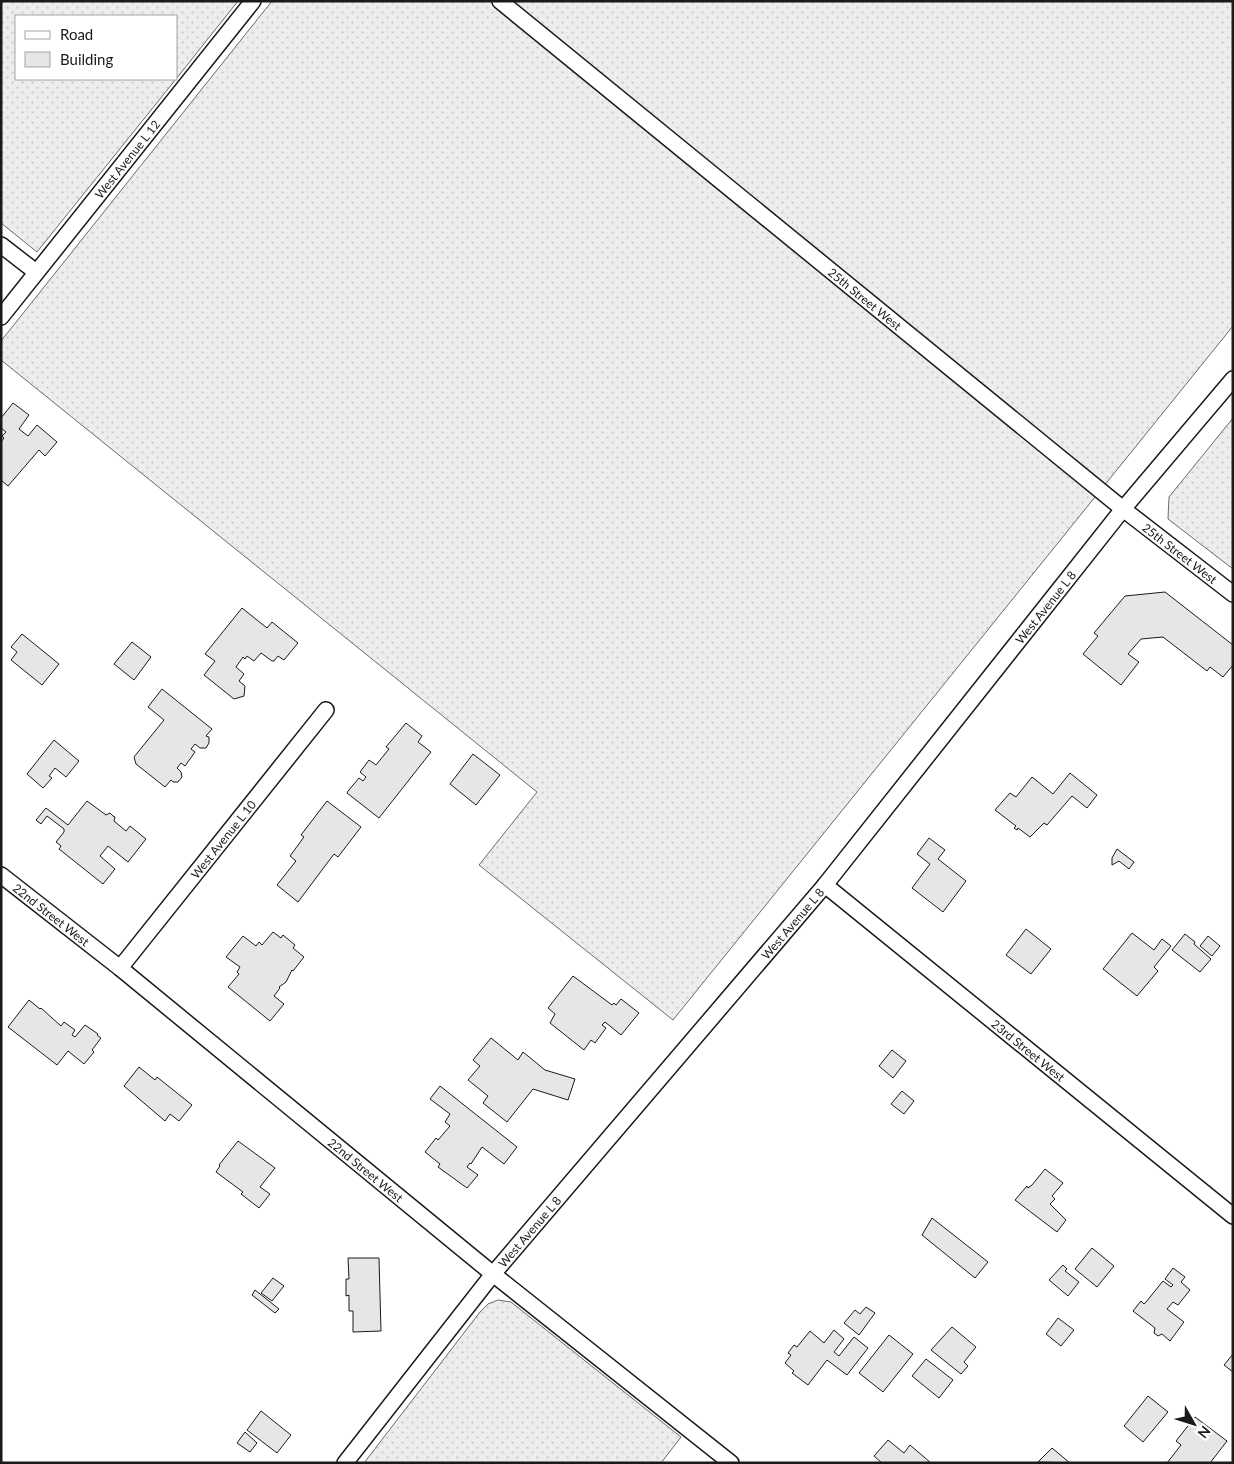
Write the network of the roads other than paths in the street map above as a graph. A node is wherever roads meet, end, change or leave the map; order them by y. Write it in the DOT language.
graph roads {
  1 [pos="253,1"];
  2 [pos="500,1"];
  3 [pos="1,245"];
  4 [pos="36,272"];
  5 [pos="1,317"];
  6 [pos="1233,379"];
  7 [pos="1124,509"];
  8 [pos="1233,594"];
  9 [pos="326,710"];
  10 [pos="1,875"];
  11 [pos="825,885"];
  12 [pos="120,968"];
  13 [pos="1233,1216"];
  14 [pos="493,1274"];
  15 [pos="345,1463"];
  16 [pos="731,1463"];
  1 -- 4 [label="street, West Avenue L 12"];
  2 -- 7 [label="street, 25th Street West"];
  3 -- 4 [label="street"];
  4 -- 5 [label="street, West Avenue L 12"];
  6 -- 7 [label="street, West Avenue L 8"];
  7 -- 8 [label="street, 25th Street West"];
  7 -- 11 [label="street, West Avenue L 8"];
  9 -- 12 [label="street, West Avenue L 10"];
  10 -- 12 [label="street, 22nd Street West"];
  11 -- 13 [label="street, 23rd Street West"];
  11 -- 14 [label="street, West Avenue L 8"];
  12 -- 14 [label="street, 22nd Street West"];
  14 -- 15 [label="street, West Avenue L 8"];
  14 -- 16 [label="street, 22nd Street West"];
}
